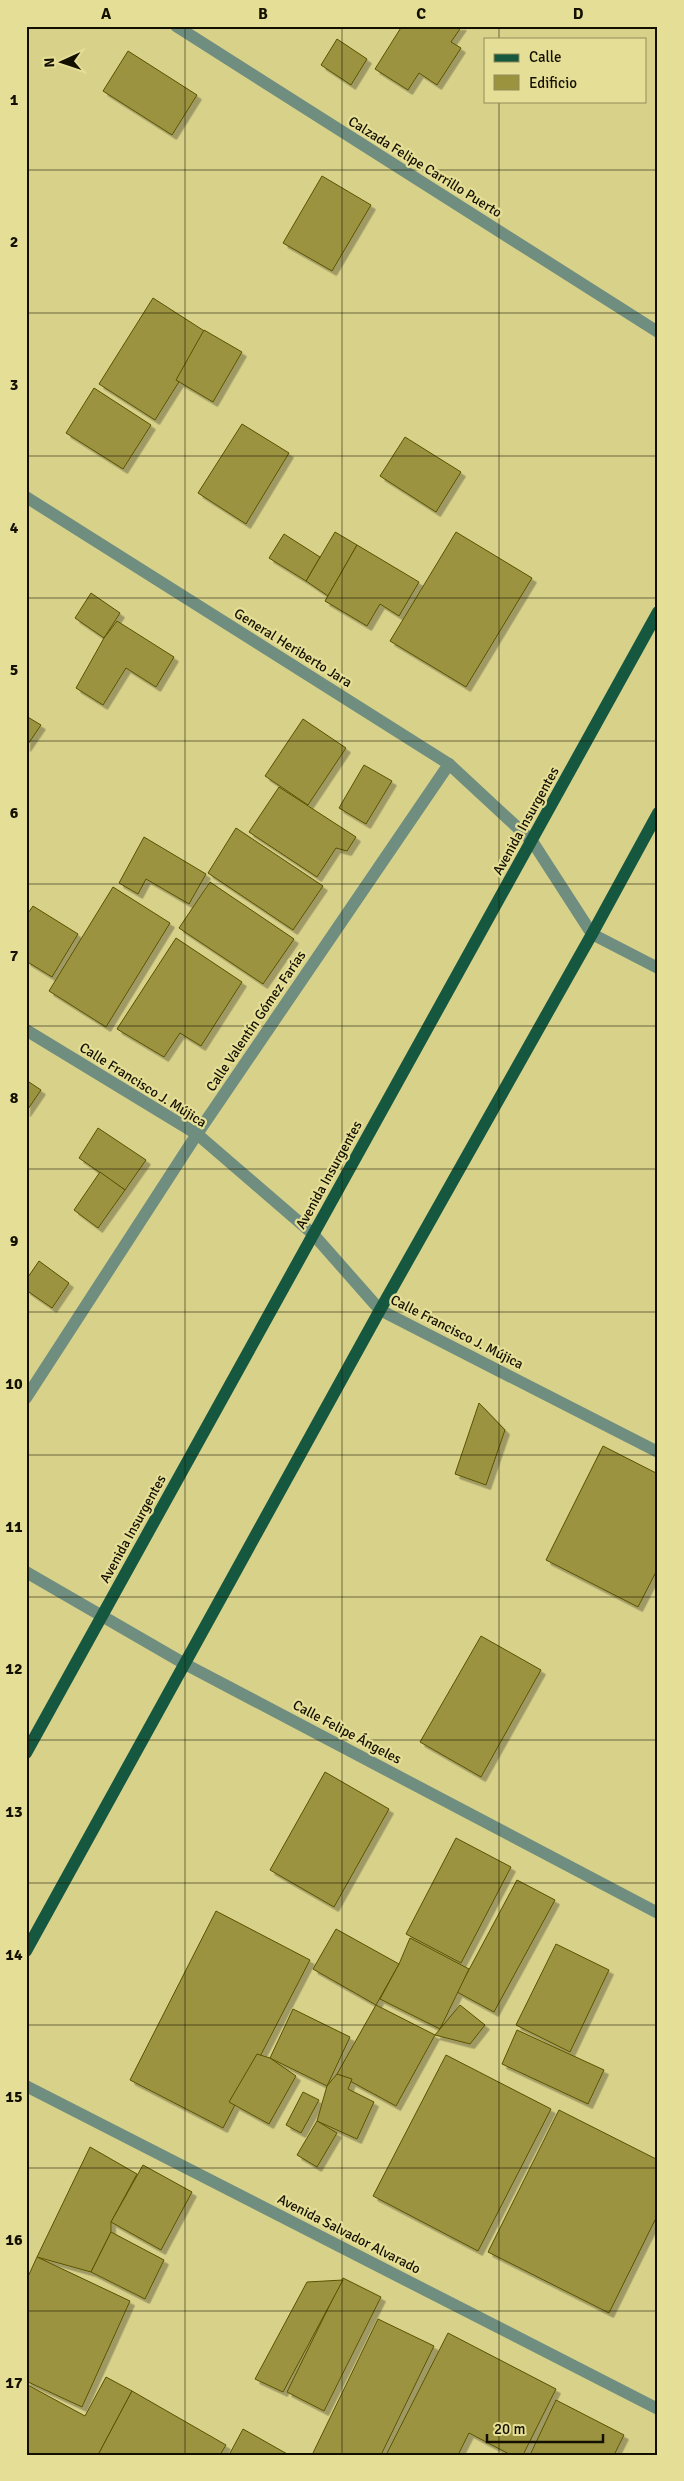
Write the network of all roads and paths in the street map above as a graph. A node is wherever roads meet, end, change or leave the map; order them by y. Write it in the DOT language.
graph roads {
  1 [pos="176,26"];
  2 [pos="658,332"];
  3 [pos="26,497"];
  4 [pos="658,612"];
  5 [pos="449,764"];
  6 [pos="658,813"];
  7 [pos="532,841"];
  8 [pos="592,934"];
  9 [pos="658,968"];
  10 [pos="26,1030"];
  11 [pos="197,1134"];
  12 [pos="313,1234"];
  13 [pos="380,1310"];
  14 [pos="26,1398"];
  15 [pos="658,1452"];
  16 [pos="26,1572"];
  17 [pos="102,1616"];
  18 [pos="185,1664"];
  19 [pos="26,1752"];
  20 [pos="658,1913"];
  21 [pos="26,1951"];
  22 [pos="26,2086"];
  23 [pos="658,2410"];
  1 -- 2 [label="street, Calzada Felipe Carrillo Puerto"];
  3 -- 5 [label="street, General Heriberto Jara"];
  4 -- 7 [label="main road, Avenida Insurgentes"];
  5 -- 7 [label="street, General Heriberto Jara"];
  5 -- 11 [label="street, Calle Valentín Gómez Farías"];
  6 -- 8 [label="main road"];
  7 -- 8 [label="street, General Heriberto Jara"];
  7 -- 12 [label="main road, Avenida Insurgentes"];
  8 -- 9 [label="street"];
  8 -- 13 [label="main road"];
  10 -- 11 [label="street, Calle Francisco J. Mújica"];
  11 -- 12 [label="street, Calle Francisco J. Mújica"];
  11 -- 14 [label="street, Calle Valentín Gómez Farías"];
  12 -- 13 [label="street, Calle Francisco J. Mújica"];
  12 -- 17 [label="main road, Avenida Insurgentes"];
  13 -- 15 [label="street, Calle Francisco J. Mújica"];
  13 -- 18 [label="main road"];
  16 -- 17 [label="street, Calle Felipe Ángeles"];
  17 -- 18 [label="street, Calle Felipe Ángeles"];
  17 -- 19 [label="main road, Avenida Insurgentes"];
  18 -- 20 [label="street, Calle Felipe Ángeles"];
  18 -- 21 [label="main road"];
  22 -- 23 [label="street, Avenida Salvador Alvarado"];
}
